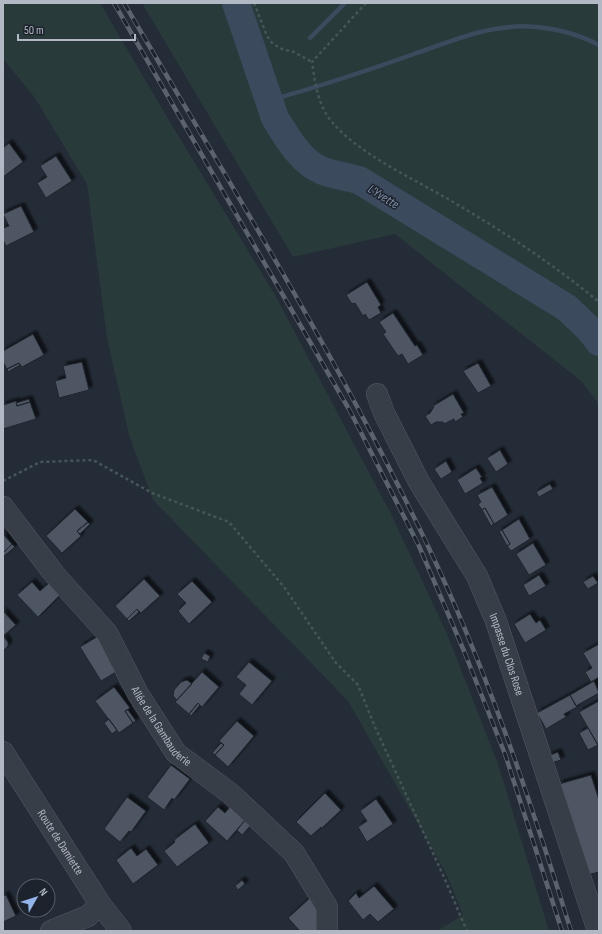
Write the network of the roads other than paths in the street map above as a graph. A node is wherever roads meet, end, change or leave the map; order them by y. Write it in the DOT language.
graph roads {
  1 [pos="377,394"];
  2 [pos="3,507"];
  3 [pos="3,752"];
  4 [pos="100,904"];
  5 [pos="51,931"];
  6 [pos="121,931"];
  7 [pos="327,931"];
  8 [pos="598,931"];
  1 -- 8 [label="street, Impasse du Clos Rose"];
  2 -- 7 [label="street, Allée de la Gambauderie"];
  3 -- 4 [label="street, Route de Damiette"];
  4 -- 5 [label="street"];
  4 -- 6 [label="street, Route de Damiette"];
}
